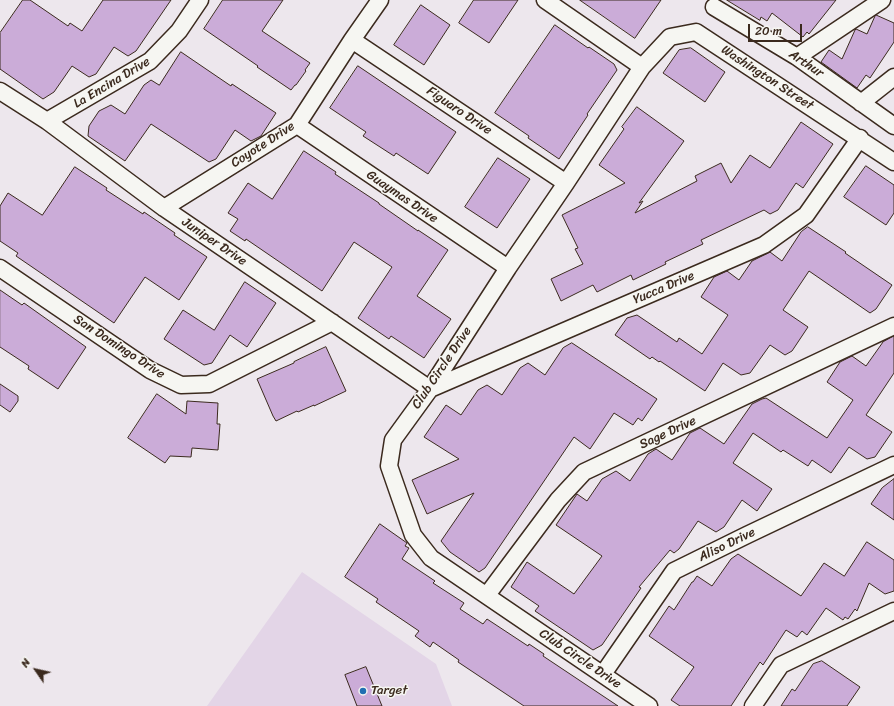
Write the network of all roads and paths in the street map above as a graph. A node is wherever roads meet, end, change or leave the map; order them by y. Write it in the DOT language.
graph roads {
  1 [pos="200,0"];
  2 [pos="380,0"];
  3 [pos="545,0"];
  4 [pos="882,0"];
  5 [pos="714,7"];
  6 [pos="352,40"];
  7 [pos="797,57"];
  8 [pos="642,67"];
  9 [pos="894,76"];
  10 [pos="0,91"];
  11 [pos="861,103"];
  12 [pos="47,121"];
  13 [pos="297,125"];
  14 [pos="894,126"];
  15 [pos="860,138"];
  16 [pos="894,162"];
  17 [pos="566,183"];
  18 [pos="164,208"];
  19 [pos="0,268"];
  20 [pos="508,268"];
  21 [pos="332,322"];
  22 [pos="894,326"];
  23 [pos="430,389"];
  24 [pos="894,465"];
  25 [pos="486,595"];
  26 [pos="894,611"];
  27 [pos="603,674"];
  28 [pos="649,706"];
  29 [pos="753,706"];
  1 -- 12 [label="street, La Encina Drive"];
  2 -- 6 [label="street, Coyote Drive"];
  3 -- 8 [label="street"];
  4 -- 7 [label="street"];
  5 -- 7 [label="street, Arthur"];
  6 -- 13 [label="street, Coyote Drive"];
  6 -- 17 [label="street, Figuaro Drive"];
  7 -- 11 [label="street, Arthur"];
  8 -- 15 [label="street, Washington Street"];
  8 -- 17 [label="street, Club Circle Drive"];
  9 -- 11 [label="street"];
  10 -- 12 [label="street, Juniper Drive"];
  11 -- 14 [label="street, Arthur"];
  12 -- 18 [label="street, Juniper Drive"];
  13 -- 18 [label="street, Coyote Drive"];
  13 -- 20 [label="street, Guaymas Drive"];
  15 -- 16 [label="street, Washington Street"];
  15 -- 23 [label="street, Yucca Drive"];
  17 -- 20 [label="street, Club Circle Drive"];
  18 -- 21 [label="street, Juniper Drive"];
  19 -- 21 [label="street, San Domingo Drive"];
  20 -- 23 [label="street, Club Circle Drive"];
  21 -- 23 [label="street, Juniper Drive"];
  22 -- 25 [label="street, Sage Drive"];
  23 -- 25 [label="street, Club Circle Drive"];
  24 -- 27 [label="street, Aliso Drive"];
  25 -- 27 [label="street, Club Circle Drive"];
  26 -- 29 [label="street"];
  27 -- 28 [label="street, Club Circle Drive"];
}
